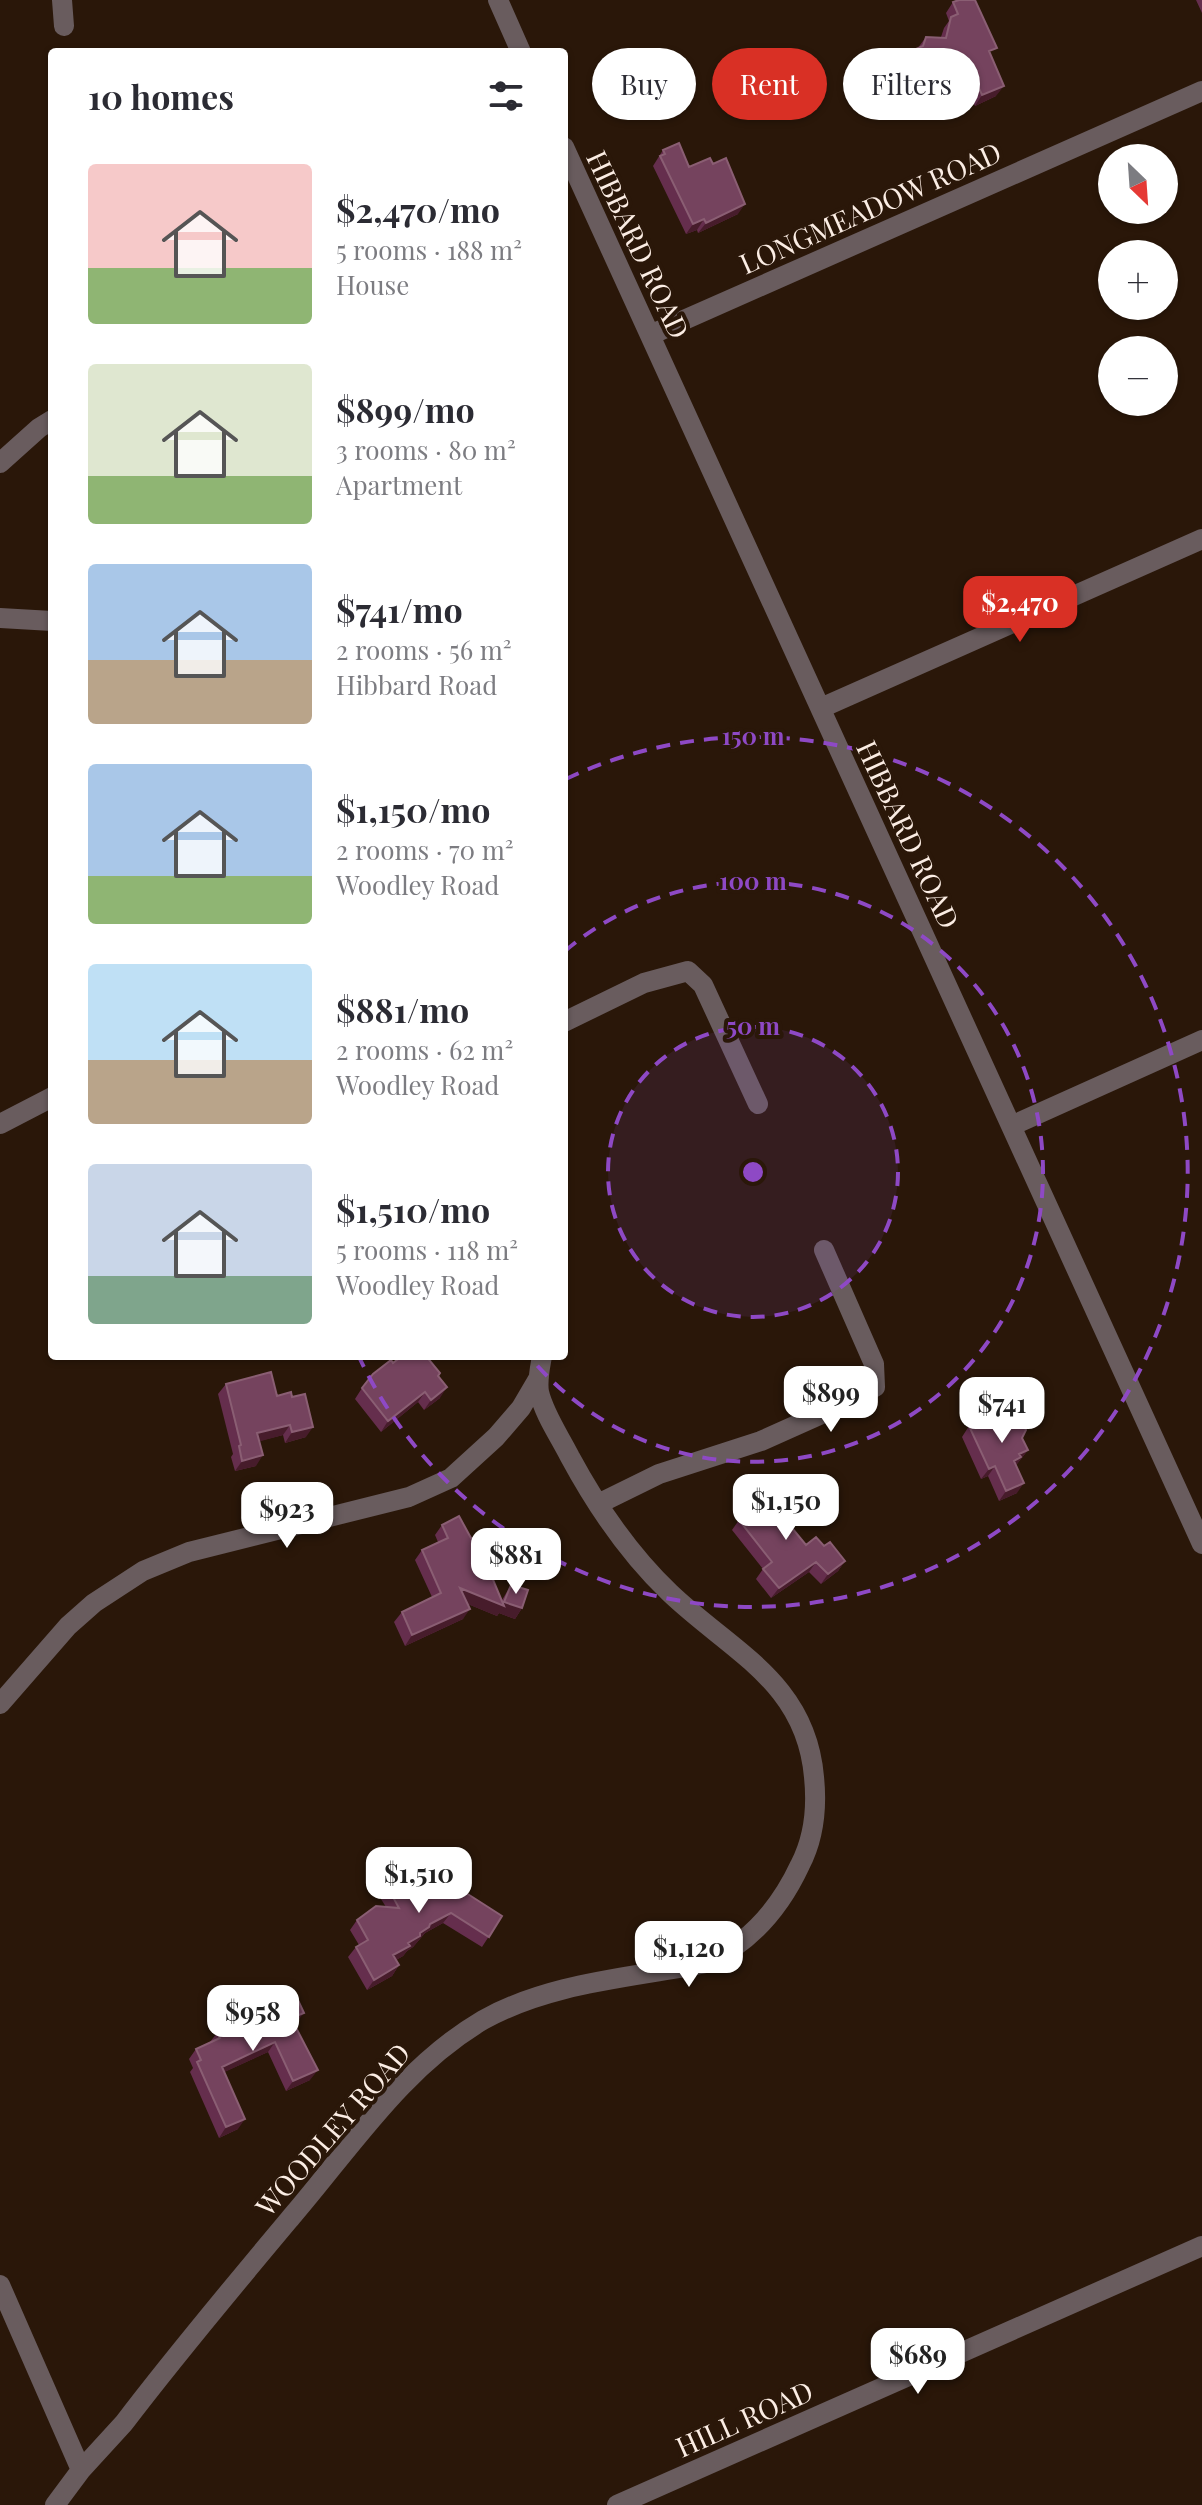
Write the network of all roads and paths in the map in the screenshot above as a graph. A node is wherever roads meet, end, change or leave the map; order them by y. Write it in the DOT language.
graph roads {
  1 [pos="62,0"];
  2 [pos="498,0"];
  3 [pos="64,26"];
  4 [pos="519,48"];
  5 [pos="1202,91"];
  6 [pos="568,156"];
  7 [pos="650,335"];
  8 [pos="48,422"];
  9 [pos="0,463"];
  10 [pos="1202,539"];
  11 [pos="0,618"];
  12 [pos="48,621"];
  13 [pos="821,708"];
  14 [pos="568,1020"];
  15 [pos="1202,1040"];
  16 [pos="48,1099"];
  17 [pos="758,1104"];
  18 [pos="0,1124"];
  19 [pos="1011,1126"];
  20 [pos="824,1250"];
  21 [pos="541,1360"];
  22 [pos="538,1379"];
  23 [pos="598,1504"];
  24 [pos="1202,1544"];
  25 [pos="1,1701"];
  26 [pos="1202,2246"];
  27 [pos="0,2285"];
  28 [pos="81,2470"];
  29 [pos="55,2505"];
  30 [pos="617,2505"];
  1 -- 3 [label="street"];
  2 -- 4 [label="street"];
  5 -- 7 [label="street, LONGMEADOW ROAD"];
  6 -- 7 [label="street, HIBBARD ROAD"];
  7 -- 13 [label="street, HIBBARD ROAD"];
  8 -- 9 [label="street"];
  10 -- 13 [label="street"];
  11 -- 12 [label="street"];
  13 -- 19 [label="street, HIBBARD ROAD"];
  14 -- 17 [label="street"];
  15 -- 19 [label="street"];
  16 -- 18 [label="street"];
  19 -- 24 [label="street, HIBBARD ROAD"];
  20 -- 23 [label="street"];
  21 -- 22 [label="street, WOODLEY ROAD"];
  22 -- 23 [label="street, WOODLEY ROAD"];
  22 -- 25 [label="street, WOODLEY ROAD"];
  23 -- 28 [label="street, WOODLEY ROAD"];
  26 -- 30 [label="street, HILL ROAD"];
  27 -- 28 [label="street"];
  28 -- 29 [label="street, WOODLEY ROAD"];
}
